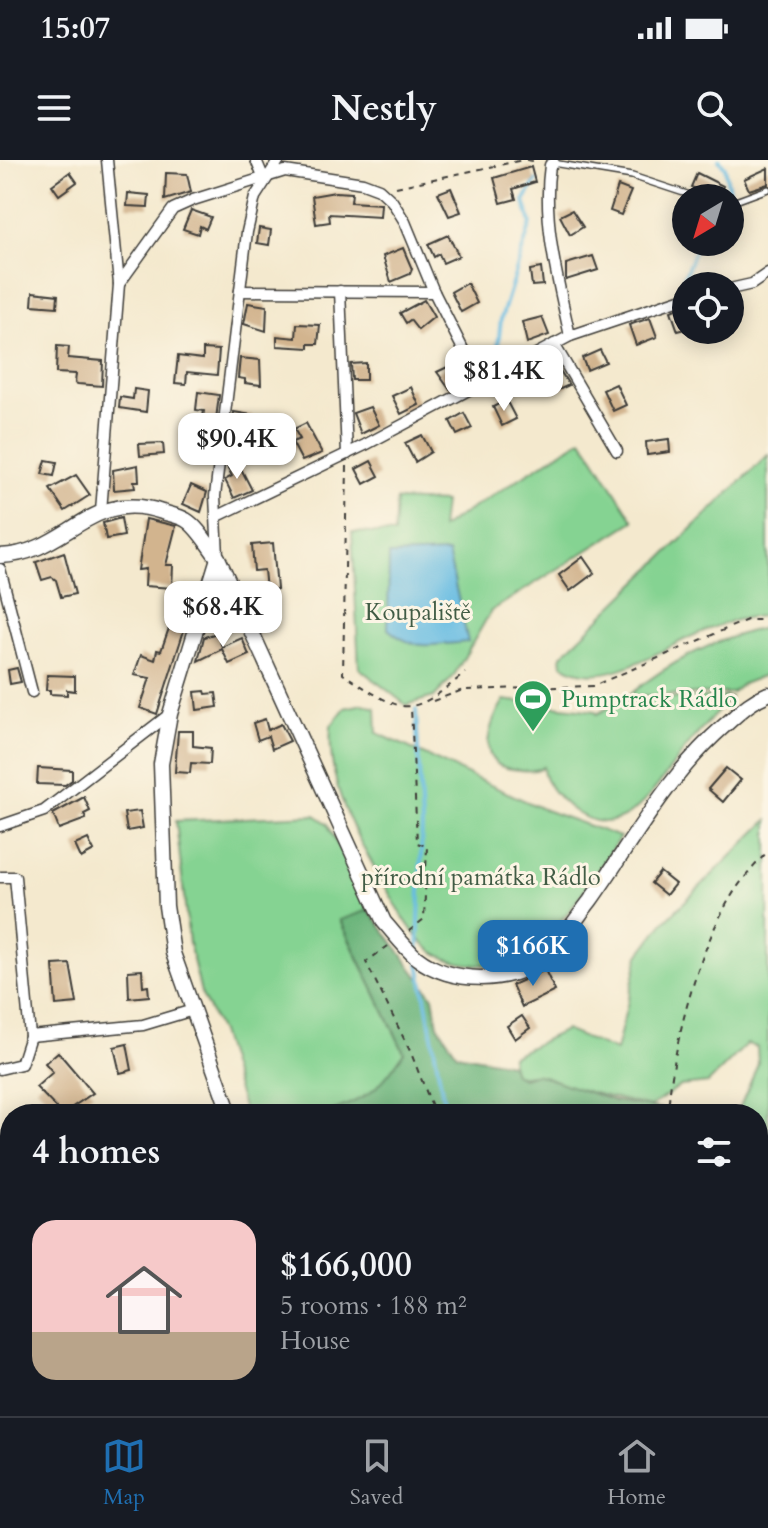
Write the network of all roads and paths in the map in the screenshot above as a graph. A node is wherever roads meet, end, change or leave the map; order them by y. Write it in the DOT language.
graph roads {
  1 [pos="107,160"];
  2 [pos="256,160"];
  3 [pos="279,160"];
  4 [pos="523,160"];
  5 [pos="552,161"];
  6 [pos="264,179"];
  7 [pos="379,189"];
  8 [pos="672,189"];
  9 [pos="768,189"];
  10 [pos="744,198"];
  11 [pos="768,273"];
  12 [pos="119,284"];
  13 [pos="744,286"];
  14 [pos="240,291"];
  15 [pos="340,291"];
  16 [pos="434,292"];
  17 [pos="672,302"];
  18 [pos="570,336"];
  19 [pos="554,344"];
  20 [pos="480,383"];
  21 [pos="617,451"];
  22 [pos="347,454"];
  23 [pos="101,511"];
  24 [pos="216,517"];
  25 [pos="0,556"];
  26 [pos="218,558"];
  27 [pos="0,569"];
  28 [pos="768,620"];
  29 [pos="465,673"];
  30 [pos="32,692"];
  31 [pos="768,694"];
  32 [pos="429,703"];
  33 [pos="411,707"];
  34 [pos="170,714"];
  35 [pos="0,826"];
  36 [pos="768,851"];
  37 [pos="0,877"];
  38 [pos="399,938"];
  39 [pos="193,1010"];
  40 [pos="30,1036"];
  41 [pos="0,1069"];
  42 [pos="226,1104"];
  43 [pos="431,1104"];
  44 [pos="668,1104"];
  1 -- 12 [label="street"];
  2 -- 6 [label="street"];
  3 -- 6 [label="street"];
  4 -- 7 [label="path"];
  5 -- 8 [label="lane"];
  5 -- 18 [label="street"];
  6 -- 7 [label="street"];
  6 -- 12 [label="street"];
  6 -- 14 [label="street"];
  7 -- 16 [label="street"];
  9 -- 10 [label="lane"];
  11 -- 13 [label="street"];
  12 -- 23 [label="street"];
  14 -- 15 [label="street"];
  14 -- 24 [label="street"];
  15 -- 16 [label="street"];
  15 -- 22 [label="street"];
  16 -- 20 [label="street"];
  17 -- 18 [label="street"];
  18 -- 19 [label="street"];
  19 -- 20 [label="street"];
  19 -- 21 [label="street"];
  20 -- 22 [label="street"];
  22 -- 24 [label="street"];
  22 -- 33 [label="path"];
  23 -- 25 [label="street"];
  23 -- 26 [label="street"];
  24 -- 26 [label="street"];
  26 -- 34 [label="street"];
  26 -- 38 [label="street"];
  27 -- 30 [label="street"];
  28 -- 32 [label="path"];
  29 -- 32 [label="path"];
  31 -- 38 [label="street"];
  32 -- 33 [label="path"];
  33 -- 38 [label="path"];
  34 -- 35 [label="street"];
  34 -- 39 [label="street"];
  36 -- 44 [label="path"];
  37 -- 40 [label="street"];
  38 -- 43 [label="path"];
  39 -- 40 [label="street"];
  39 -- 42 [label="street"];
  40 -- 41 [label="street"];
}
